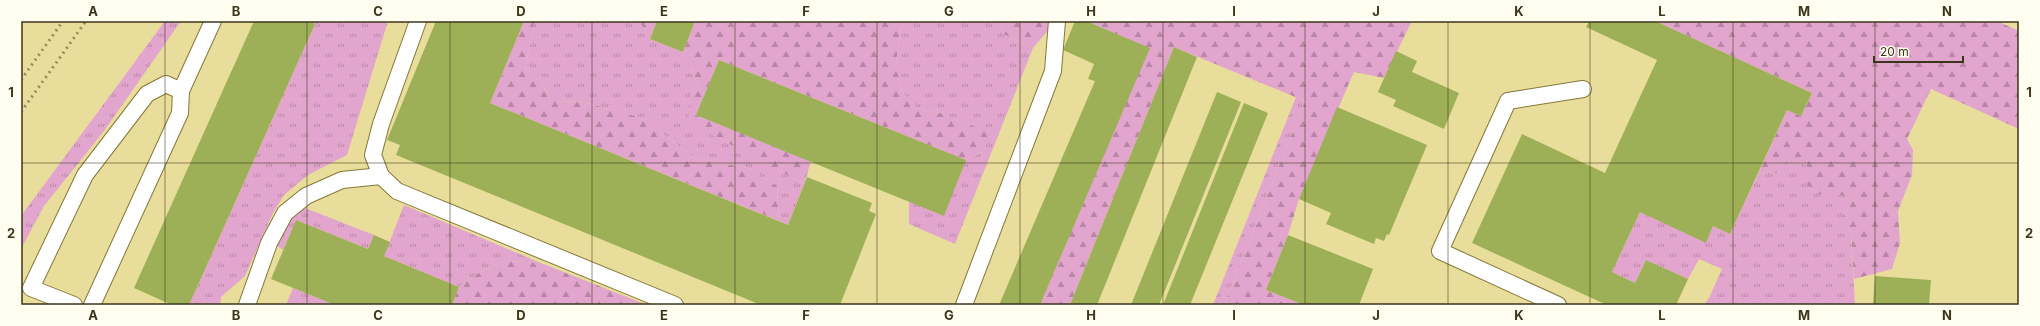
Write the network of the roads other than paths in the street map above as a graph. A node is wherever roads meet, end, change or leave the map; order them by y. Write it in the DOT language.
graph roads {
  1 [pos="213,21"];
  2 [pos="418,21"];
  3 [pos="1057,21"];
  4 [pos="1583,89"];
  5 [pos="181,91"];
  6 [pos="381,176"];
  7 [pos="74,305"];
  8 [pos="92,305"];
  9 [pos="247,305"];
  10 [pos="675,305"];
  11 [pos="964,305"];
  12 [pos="1558,305"];
  1 -- 5 [label="lane"];
  2 -- 6 [label="lane"];
  3 -- 11 [label="lane"];
  4 -- 12 [label="lane"];
  5 -- 7 [label="lane"];
  5 -- 8 [label="lane"];
  6 -- 9 [label="lane"];
  6 -- 10 [label="lane"];
}
